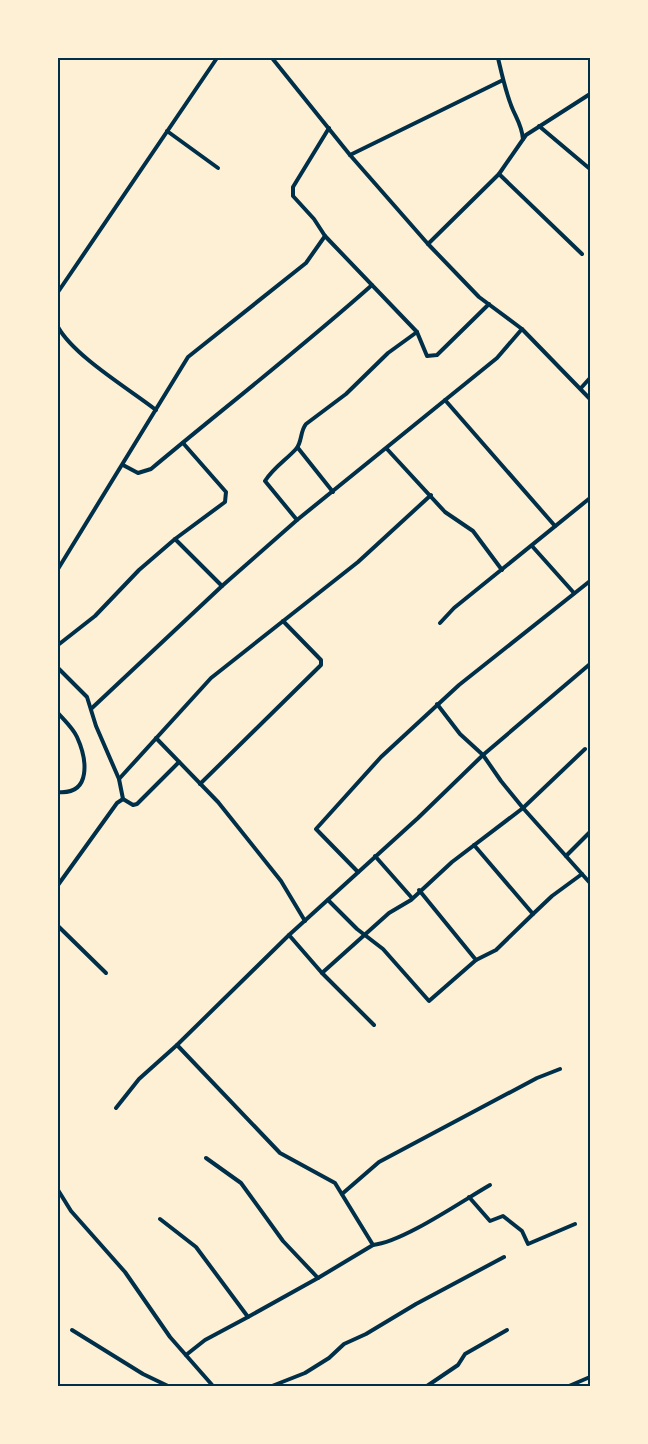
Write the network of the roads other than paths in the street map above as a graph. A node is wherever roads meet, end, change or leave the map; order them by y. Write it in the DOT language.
graph roads {
  1 [pos="217,58"];
  2 [pos="273,58"];
  3 [pos="498,58"];
  4 [pos="502,80"];
  5 [pos="590,94"];
  6 [pos="540,126"];
  7 [pos="329,128"];
  8 [pos="167,132"];
  9 [pos="523,139"];
  10 [pos="350,155"];
  11 [pos="218,168"];
  12 [pos="590,169"];
  13 [pos="499,174"];
  14 [pos="325,236"];
  15 [pos="428,244"];
  16 [pos="582,254"];
  17 [pos="372,285"];
  18 [pos="58,292"];
  19 [pos="489,304"];
  20 [pos="58,327"];
  21 [pos="522,329"];
  22 [pos="417,332"];
  23 [pos="590,378"];
  24 [pos="581,388"];
  25 [pos="590,399"];
  26 [pos="445,400"];
  27 [pos="156,410"];
  28 [pos="183,443"];
  29 [pos="298,448"];
  30 [pos="387,449"];
  31 [pos="123,465"];
  32 [pos="333,492"];
  33 [pos="431,495"];
  34 [pos="590,498"];
  35 [pos="296,520"];
  36 [pos="555,526"];
  37 [pos="175,538"];
  38 [pos="532,546"];
  39 [pos="58,569"];
  40 [pos="502,570"];
  41 [pos="590,580"];
  42 [pos="222,586"];
  43 [pos="574,593"];
  44 [pos="283,621"];
  45 [pos="440,623"];
  46 [pos="58,645"];
  47 [pos="590,664"];
  48 [pos="58,668"];
  49 [pos="437,704"];
  50 [pos="92,708"];
  51 [pos="58,713"];
  52 [pos="156,738"];
  53 [pos="585,748"];
  54 [pos="483,755"];
  55 [pos="179,762"];
  56 [pos="119,780"];
  57 [pos="200,784"];
  58 [pos="58,792"];
  59 [pos="123,799"];
  60 [pos="523,808"];
  61 [pos="590,832"];
  62 [pos="474,845"];
  63 [pos="374,856"];
  64 [pos="566,856"];
  65 [pos="358,872"];
  66 [pos="582,874"];
  67 [pos="590,882"];
  68 [pos="58,885"];
  69 [pos="419,890"];
  70 [pos="412,898"];
  71 [pos="328,900"];
  72 [pos="533,914"];
  73 [pos="306,921"];
  74 [pos="58,926"];
  75 [pos="289,935"];
  76 [pos="366,935"];
  77 [pos="476,960"];
  78 [pos="106,973"];
  79 [pos="322,973"];
  80 [pos="374,1025"];
  81 [pos="177,1045"];
  82 [pos="560,1069"];
  83 [pos="116,1108"];
  84 [pos="206,1158"];
  85 [pos="490,1185"];
  86 [pos="58,1190"];
  87 [pos="342,1194"];
  88 [pos="469,1197"];
  89 [pos="160,1219"];
  90 [pos="575,1224"];
  91 [pos="373,1245"];
  92 [pos="504,1257"];
  93 [pos="318,1278"];
  94 [pos="248,1317"];
  95 [pos="72,1330"];
  96 [pos="508,1330"];
  97 [pos="186,1355"];
  98 [pos="590,1377"];
  99 [pos="168,1386"];
  100 [pos="213,1386"];
  101 [pos="272,1386"];
  102 [pos="427,1386"];
  103 [pos="570,1386"];
  1 -- 8 [label="street"];
  2 -- 7 [label="street"];
  3 -- 4 [label="street"];
  4 -- 9 [label="street"];
  4 -- 10 [label="street"];
  5 -- 6 [label="street"];
  6 -- 9 [label="street"];
  6 -- 12 [label="street"];
  7 -- 10 [label="street"];
  7 -- 14 [label="street"];
  8 -- 11 [label="street"];
  8 -- 18 [label="street"];
  9 -- 13 [label="street"];
  10 -- 15 [label="street"];
  13 -- 15 [label="street"];
  13 -- 16 [label="street"];
  14 -- 17 [label="street"];
  14 -- 27 [label="street"];
  15 -- 19 [label="street"];
  17 -- 22 [label="street"];
  17 -- 28 [label="street"];
  19 -- 21 [label="street"];
  19 -- 22 [label="street"];
  20 -- 27 [label="street"];
  21 -- 24 [label="street"];
  21 -- 26 [label="street"];
  22 -- 29 [label="street"];
  23 -- 24 [label="street"];
  24 -- 25 [label="street"];
  26 -- 30 [label="street"];
  26 -- 36 [label="street"];
  27 -- 31 [label="street"];
  28 -- 31 [label="street"];
  28 -- 37 [label="street"];
  29 -- 32 [label="street"];
  29 -- 35 [label="street"];
  30 -- 32 [label="street"];
  30 -- 33 [label="street"];
  31 -- 39 [label="street"];
  32 -- 35 [label="street"];
  33 -- 40 [label="street"];
  33 -- 44 [label="street"];
  34 -- 36 [label="street"];
  35 -- 42 [label="street"];
  36 -- 38 [label="street"];
  37 -- 42 [label="street"];
  37 -- 46 [label="street"];
  38 -- 40 [label="street"];
  38 -- 43 [label="street"];
  40 -- 45 [label="street"];
  41 -- 43 [label="street"];
  42 -- 50 [label="street"];
  43 -- 49 [label="street"];
  44 -- 52 [label="street"];
  44 -- 57 [label="street"];
  47 -- 54 [label="street"];
  48 -- 50 [label="street"];
  49 -- 54 [label="street"];
  49 -- 65 [label="street"];
  50 -- 56 [label="street"];
  51 -- 58 [label="street"];
  52 -- 55 [label="street"];
  52 -- 56 [label="street"];
  53 -- 60 [label="street"];
  54 -- 60 [label="street"];
  54 -- 63 [label="street"];
  55 -- 57 [label="street"];
  55 -- 59 [label="street"];
  56 -- 59 [label="street"];
  57 -- 73 [label="street"];
  59 -- 68 [label="street"];
  60 -- 62 [label="street"];
  60 -- 64 [label="street"];
  61 -- 64 [label="street"];
  62 -- 69 [label="street"];
  62 -- 72 [label="street"];
  63 -- 65 [label="street"];
  63 -- 70 [label="street"];
  64 -- 66 [label="street"];
  65 -- 71 [label="street"];
  66 -- 67 [label="street"];
  66 -- 72 [label="street"];
  69 -- 70 [label="street"];
  69 -- 77 [label="street"];
  70 -- 76 [label="street"];
  71 -- 73 [label="street"];
  71 -- 76 [label="street"];
  72 -- 77 [label="street"];
  73 -- 75 [label="street"];
  74 -- 78 [label="street"];
  75 -- 79 [label="street"];
  75 -- 81 [label="street"];
  76 -- 77 [label="street"];
  76 -- 79 [label="street"];
  79 -- 80 [label="street"];
  81 -- 83 [label="street"];
  81 -- 87 [label="street"];
  82 -- 87 [label="street"];
  84 -- 93 [label="street"];
  85 -- 88 [label="street"];
  86 -- 97 [label="street"];
  87 -- 91 [label="street"];
  88 -- 90 [label="street"];
  88 -- 91 [label="street"];
  89 -- 94 [label="street"];
  91 -- 93 [label="street"];
  92 -- 101 [label="street"];
  93 -- 94 [label="street"];
  94 -- 97 [label="street"];
  95 -- 99 [label="street"];
  96 -- 102 [label="street"];
  97 -- 100 [label="street"];
  98 -- 103 [label="street"];
}
